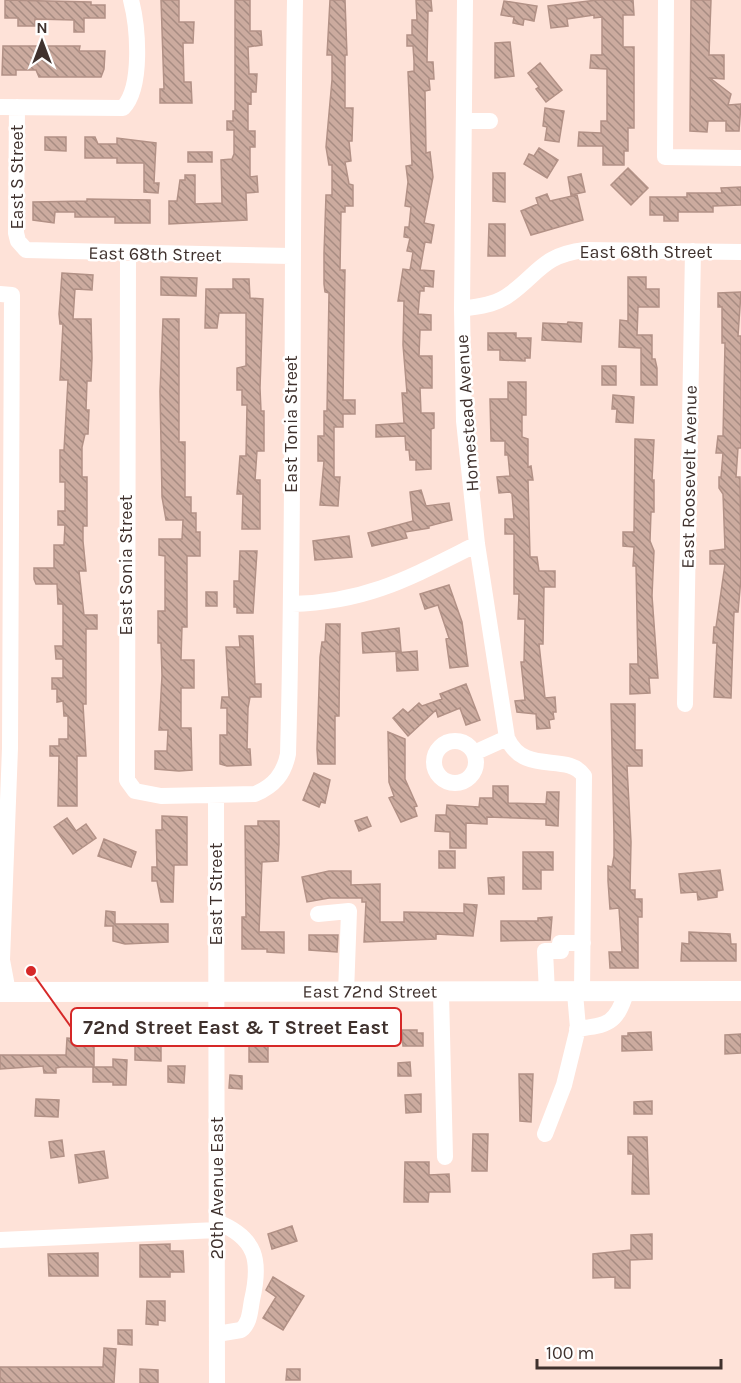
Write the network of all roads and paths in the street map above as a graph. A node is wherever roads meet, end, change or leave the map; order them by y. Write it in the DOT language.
graph roads {
  1 [pos="131,0"];
  2 [pos="295,0"];
  3 [pos="465,0"];
  4 [pos="666,0"];
  5 [pos="8,107"];
  6 [pos="464,121"];
  7 [pos="490,121"];
  8 [pos="741,158"];
  9 [pos="21,245"];
  10 [pos="693,251"];
  11 [pos="741,252"];
  12 [pos="128,253"];
  13 [pos="291,256"];
  14 [pos="6,295"];
  15 [pos="462,309"];
  16 [pos="6,462"];
  17 [pos="6,487"];
  18 [pos="477,544"];
  19 [pos="5,602"];
  20 [pos="292,604"];
  21 [pos="685,704"];
  22 [pos="507,738"];
  23 [pos="474,753"];
  24 [pos="216,796"];
  25 [pos="318,914"];
  26 [pos="583,943"];
  27 [pos="741,991"];
  28 [pos="4,992"];
  29 [pos="216,993"];
  30 [pos="346,993"];
  31 [pos="441,993"];
  32 [pos="547,993"];
  33 [pos="579,993"];
  34 [pos="626,993"];
  35 [pos="577,1029"];
  36 [pos="545,1134"];
  37 [pos="445,1157"];
  38 [pos="217,1226"];
  39 [pos="0,1240"];
  40 [pos="217,1334"];
  41 [pos="218,1383"];
  1 -- 5 [label="street"];
  2 -- 13 [label="street, East Tonia Street"];
  3 -- 6 [label="street, Homestead Avenue"];
  4 -- 8 [label="street"];
  5 -- 9 [label="street, East S Street"];
  6 -- 7 [label="street"];
  6 -- 15 [label="street, Homestead Avenue"];
  9 -- 12 [label="street, East 68th Street"];
  10 -- 11 [label="street, East 68th Street"];
  10 -- 15 [label="street, East 68th Street"];
  10 -- 21 [label="street, East Roosevelt Avenue"];
  12 -- 13 [label="street, East 68th Street"];
  12 -- 24 [label="street, East Sonia Street"];
  13 -- 20 [label="street, East Tonia Street"];
  14 -- 16 [label="street"];
  15 -- 18 [label="street, Homestead Avenue"];
  16 -- 17 [label="street"];
  17 -- 19 [label="street"];
  18 -- 20 [label="street"];
  18 -- 22 [label="street, Homestead Avenue"];
  19 -- 28 [label="street"];
  20 -- 24 [label="street, East Tonia Street"];
  22 -- 23 [label="street"];
  22 -- 26 [label="street"];
  24 -- 29 [label="street, East T Street"];
  25 -- 30 [label="street"];
  26 -- 32 [label="street"];
  26 -- 33 [label="street"];
  27 -- 34 [label="main road, East 72nd Street"];
  28 -- 29 [label="main road, East 72nd Street"];
  29 -- 30 [label="main road, East 72nd Street"];
  29 -- 38 [label="street, 20th Avenue East"];
  30 -- 31 [label="main road, East 72nd Street"];
  31 -- 32 [label="main road, East 72nd Street"];
  31 -- 37 [label="street"];
  32 -- 33 [label="main road, East 72nd Street"];
  33 -- 34 [label="main road, East 72nd Street"];
  33 -- 35 [label="street"];
  34 -- 35 [label="street"];
  35 -- 36 [label="street"];
  38 -- 39 [label="street"];
  38 -- 40 [label="street, 20th Avenue East"];
  38 -- 40 [label="street"];
  40 -- 41 [label="street, 20th Avenue East"];
}
